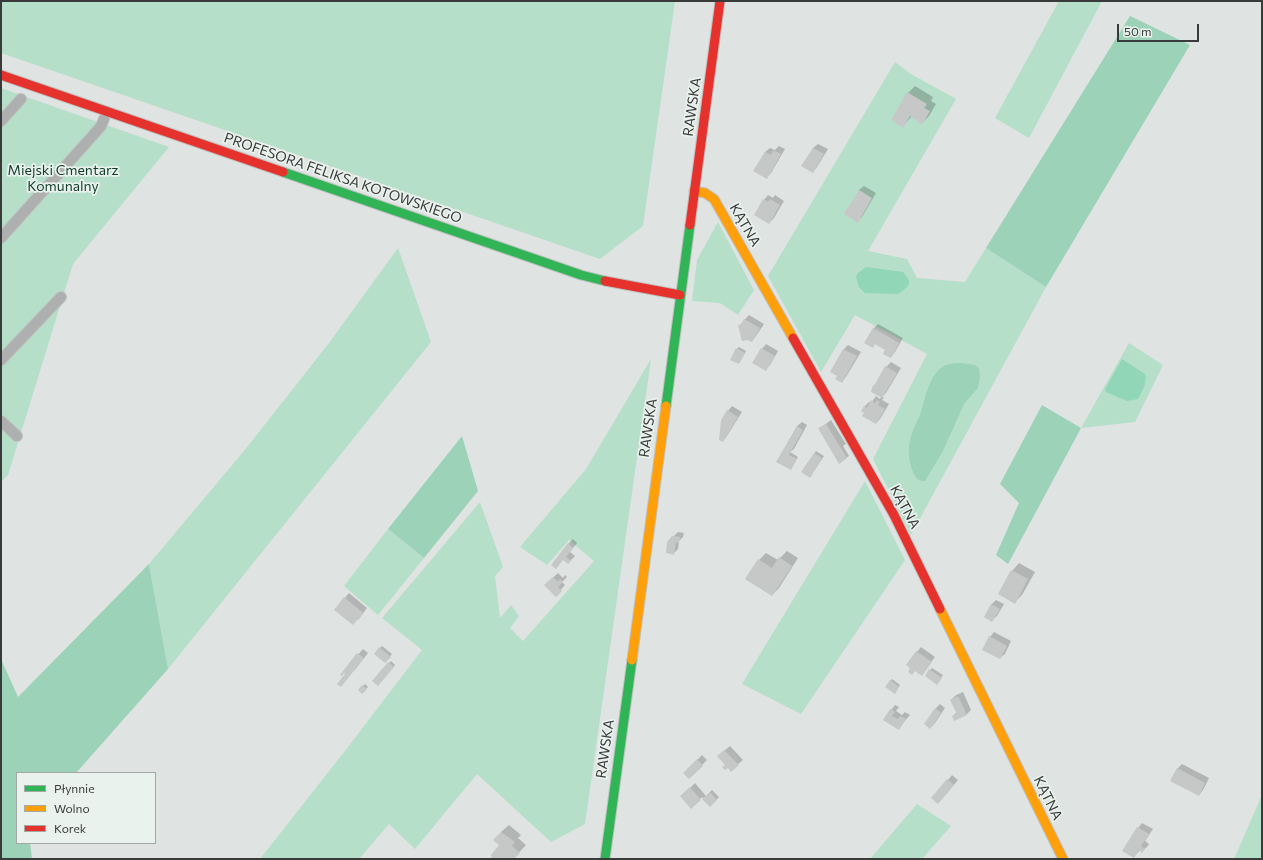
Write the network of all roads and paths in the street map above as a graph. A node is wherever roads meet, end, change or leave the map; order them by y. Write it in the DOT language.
graph roads {
  1 [pos="720,1"];
  2 [pos="1,75"];
  3 [pos="20,99"];
  4 [pos="104,119"];
  5 [pos="1,121"];
  6 [pos="694,190"];
  7 [pos="1,238"];
  8 [pos="680,295"];
  9 [pos="61,297"];
  10 [pos="1,360"];
  11 [pos="1,422"];
  12 [pos="17,436"];
  13 [pos="604,859"];
  14 [pos="1063,859"];
  1 -- 6 [label="street, RAWSKA"];
  2 -- 8 [label="street, PROFESORA FELIKSA KOTOWSKIEGO"];
  3 -- 5 [label="street"];
  4 -- 7 [label="street"];
  6 -- 8 [label="street, RAWSKA"];
  6 -- 14 [label="street, KĄTNA"];
  8 -- 13 [label="street, RAWSKA"];
  9 -- 10 [label="street"];
  11 -- 12 [label="street"];
}
